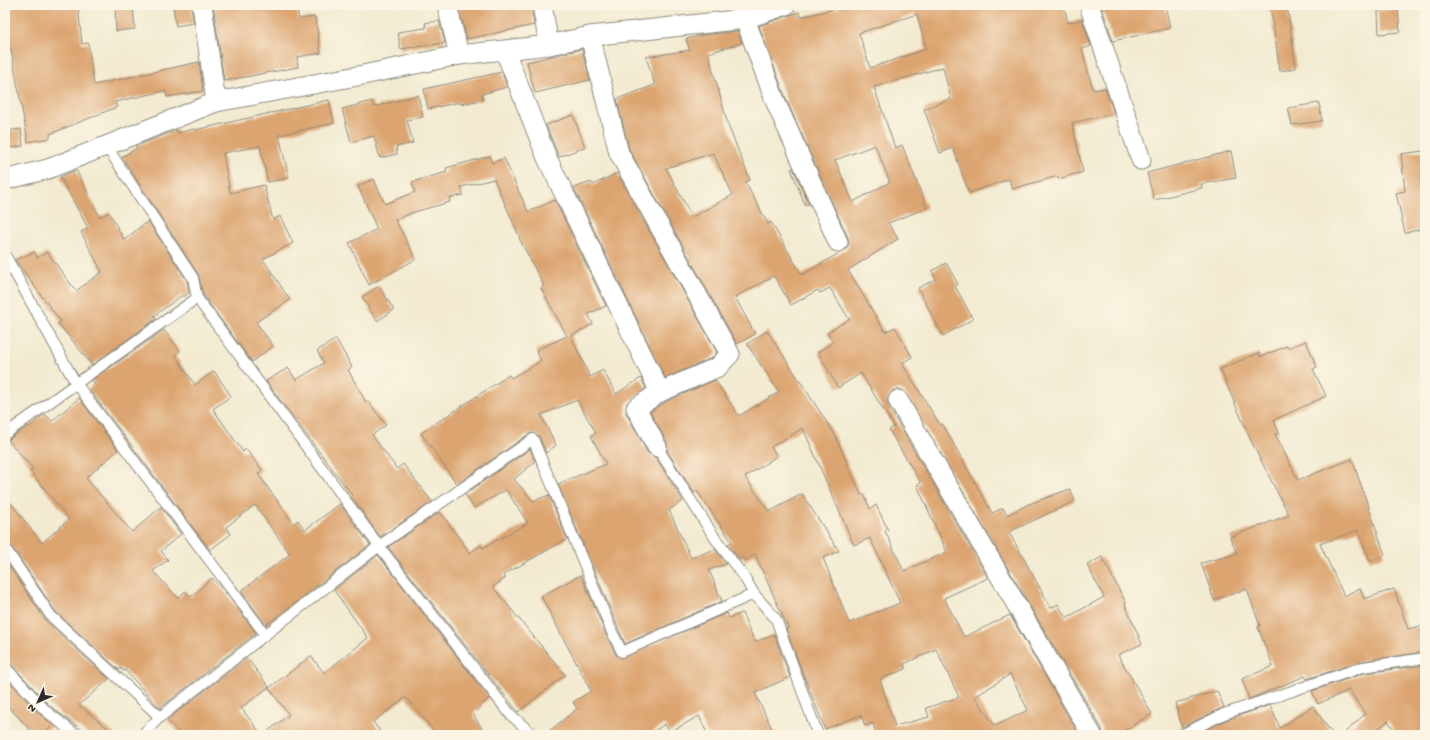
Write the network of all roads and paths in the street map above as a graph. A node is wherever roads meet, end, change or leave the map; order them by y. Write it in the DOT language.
graph roads {
  1 [pos="202,5"];
  2 [pos="447,5"];
  3 [pos="542,5"];
  4 [pos="786,5"];
  5 [pos="1089,5"];
  6 [pos="746,19"];
  7 [pos="590,36"];
  8 [pos="549,45"];
  9 [pos="505,51"];
  10 [pos="459,55"];
  11 [pos="216,102"];
  12 [pos="107,147"];
  13 [pos="1141,160"];
  14 [pos="5,180"];
  15 [pos="838,242"];
  16 [pos="5,255"];
  17 [pos="197,298"];
  18 [pos="75,382"];
  19 [pos="660,392"];
  20 [pos="898,400"];
  21 [pos="5,434"];
  22 [pos="657,447"];
  23 [pos="379,546"];
  24 [pos="5,548"];
  25 [pos="754,594"];
  26 [pos="265,634"];
  27 [pos="1425,658"];
  28 [pos="5,667"];
  29 [pos="160,717"];
  30 [pos="76,735"];
  31 [pos="142,735"];
  32 [pos="533,735"];
  33 [pos="818,735"];
  34 [pos="1092,735"];
  35 [pos="1181,735"];
  1 -- 11 [label="street"];
  2 -- 10 [label="street"];
  3 -- 8 [label="street"];
  4 -- 6 [label="street"];
  5 -- 13 [label="street"];
  6 -- 7 [label="street"];
  6 -- 15 [label="street"];
  7 -- 8 [label="street"];
  7 -- 19 [label="street"];
  8 -- 9 [label="street"];
  9 -- 10 [label="street"];
  9 -- 19 [label="street"];
  10 -- 11 [label="street"];
  11 -- 12 [label="street"];
  12 -- 14 [label="street"];
  12 -- 17 [label="lane"];
  16 -- 18 [label="lane"];
  17 -- 18 [label="lane"];
  17 -- 23 [label="lane"];
  18 -- 21 [label="lane"];
  18 -- 26 [label="lane"];
  19 -- 22 [label="street"];
  20 -- 34 [label="street"];
  22 -- 25 [label="lane"];
  23 -- 25 [label="lane"];
  23 -- 26 [label="lane"];
  23 -- 32 [label="lane"];
  24 -- 29 [label="lane"];
  25 -- 33 [label="lane"];
  26 -- 29 [label="lane"];
  27 -- 35 [label="lane"];
  28 -- 30 [label="lane"];
  29 -- 31 [label="lane"];
}
